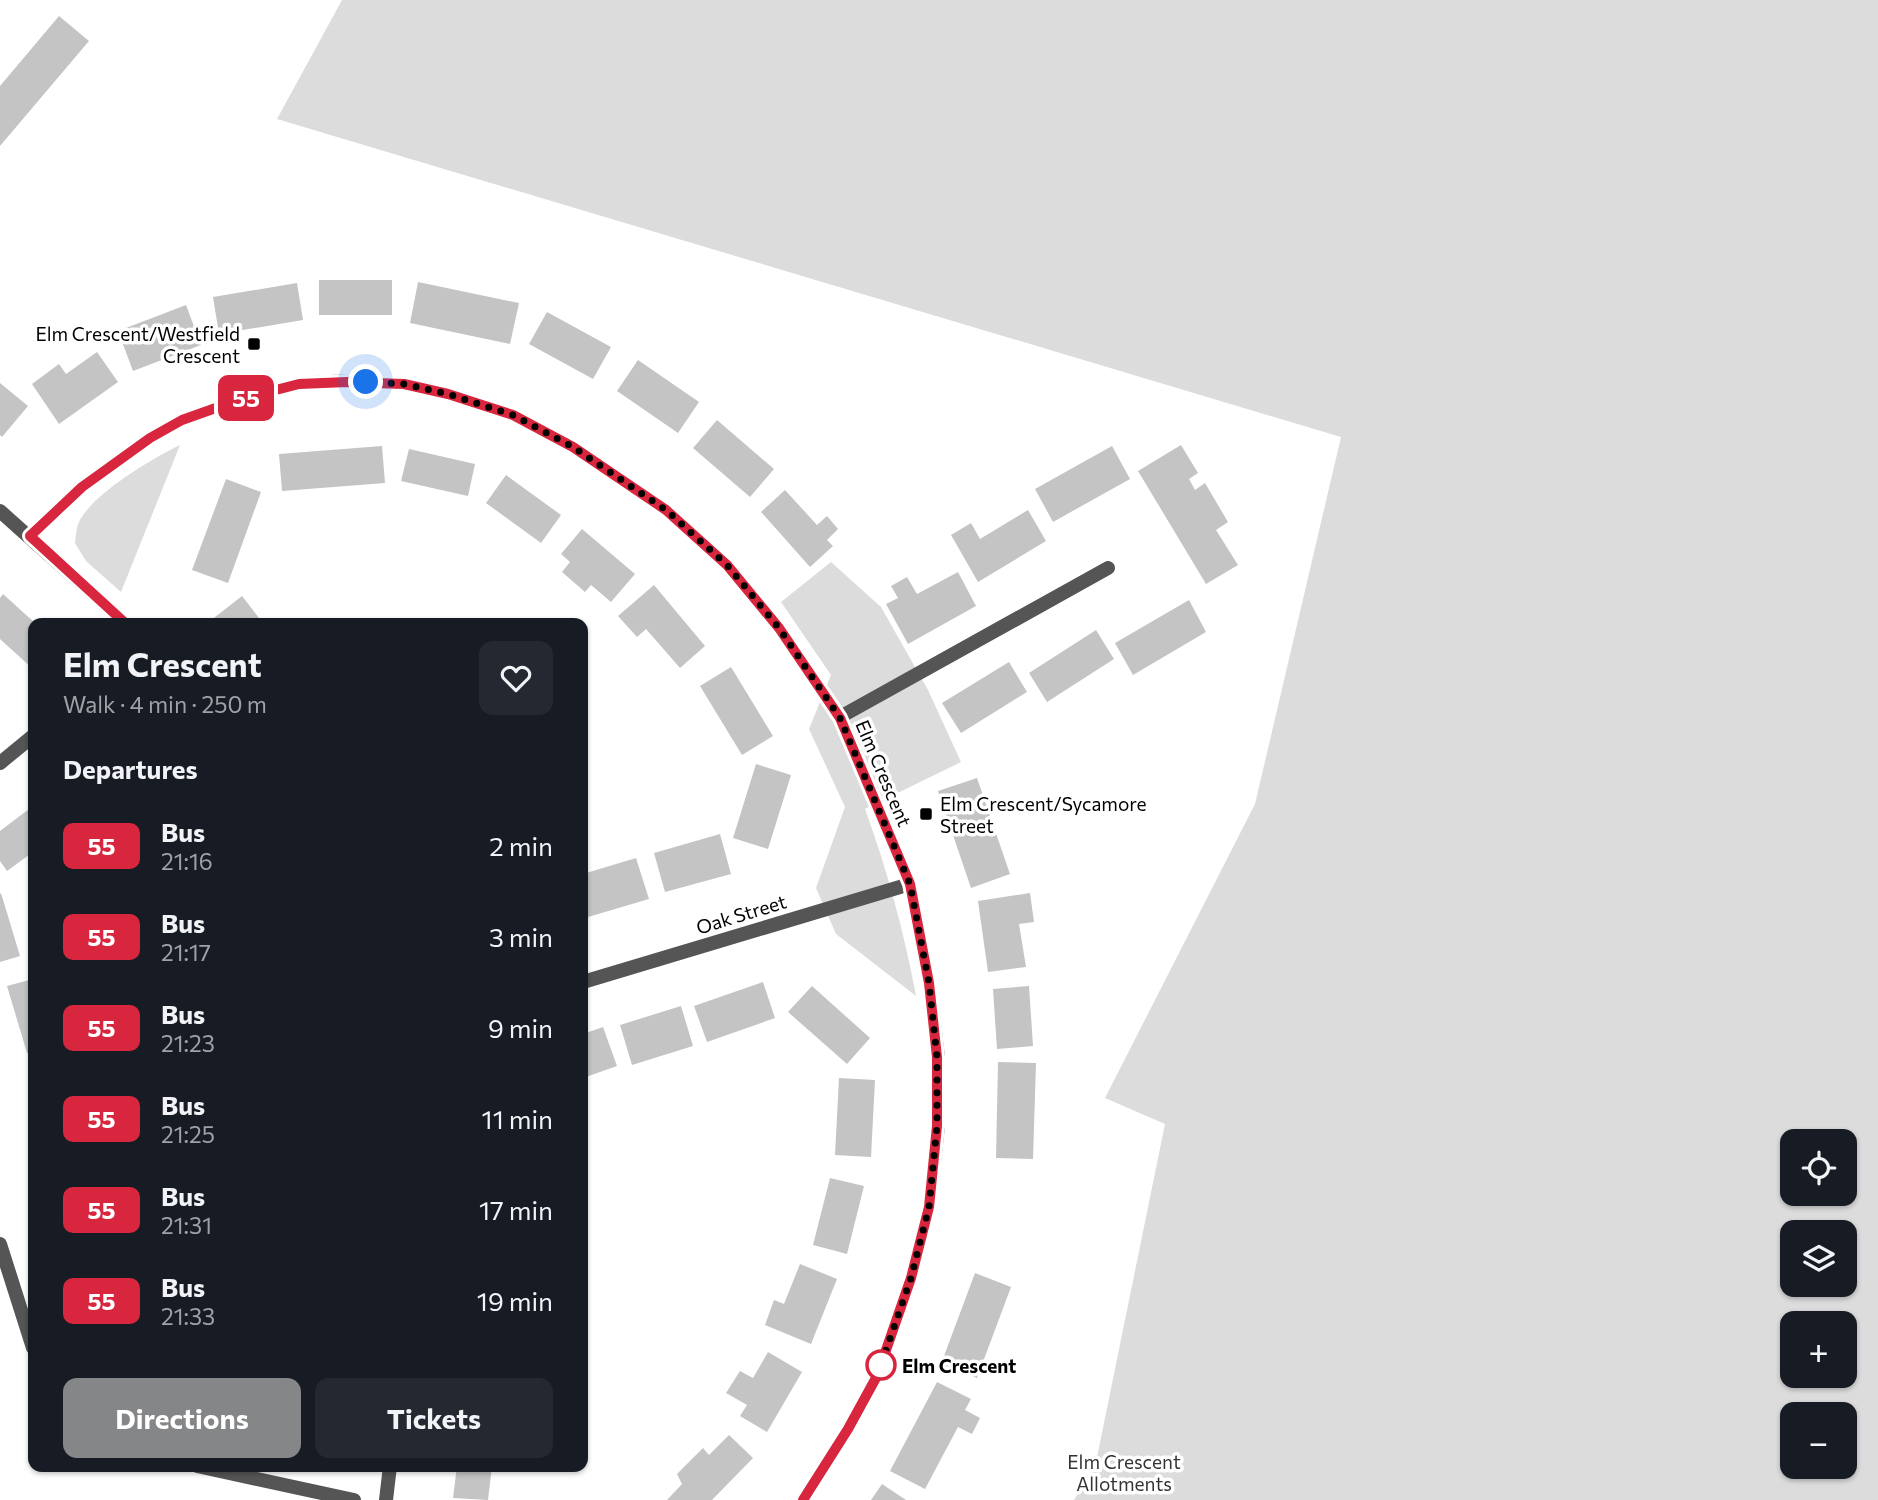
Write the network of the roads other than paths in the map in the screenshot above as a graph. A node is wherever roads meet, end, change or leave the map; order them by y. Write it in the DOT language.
graph roads {
  1 [pos="0,510"];
  2 [pos="30,536"];
  3 [pos="1108,568"];
  4 [pos="120,618"];
  5 [pos="840,718"];
  6 [pos="28,740"];
  7 [pos="0,763"];
  8 [pos="910,884"];
  9 [pos="588,981"];
  10 [pos="0,1244"];
  11 [pos="28,1332"];
  12 [pos="225,1472"];
  13 [pos="389,1472"];
  14 [pos="354,1500"];
  15 [pos="387,1500"];
  16 [pos="803,1500"];
  1 -- 2 [label="street"];
  2 -- 4 [label="street"];
  2 -- 5 [label="street, Elm Crescent"];
  3 -- 5 [label="street"];
  5 -- 8 [label="street, Elm Crescent"];
  6 -- 7 [label="street"];
  8 -- 9 [label="street, Oak Street"];
  8 -- 16 [label="street, Elm Crescent"];
  10 -- 11 [label="street"];
  12 -- 14 [label="street"];
  13 -- 15 [label="street"];
}
